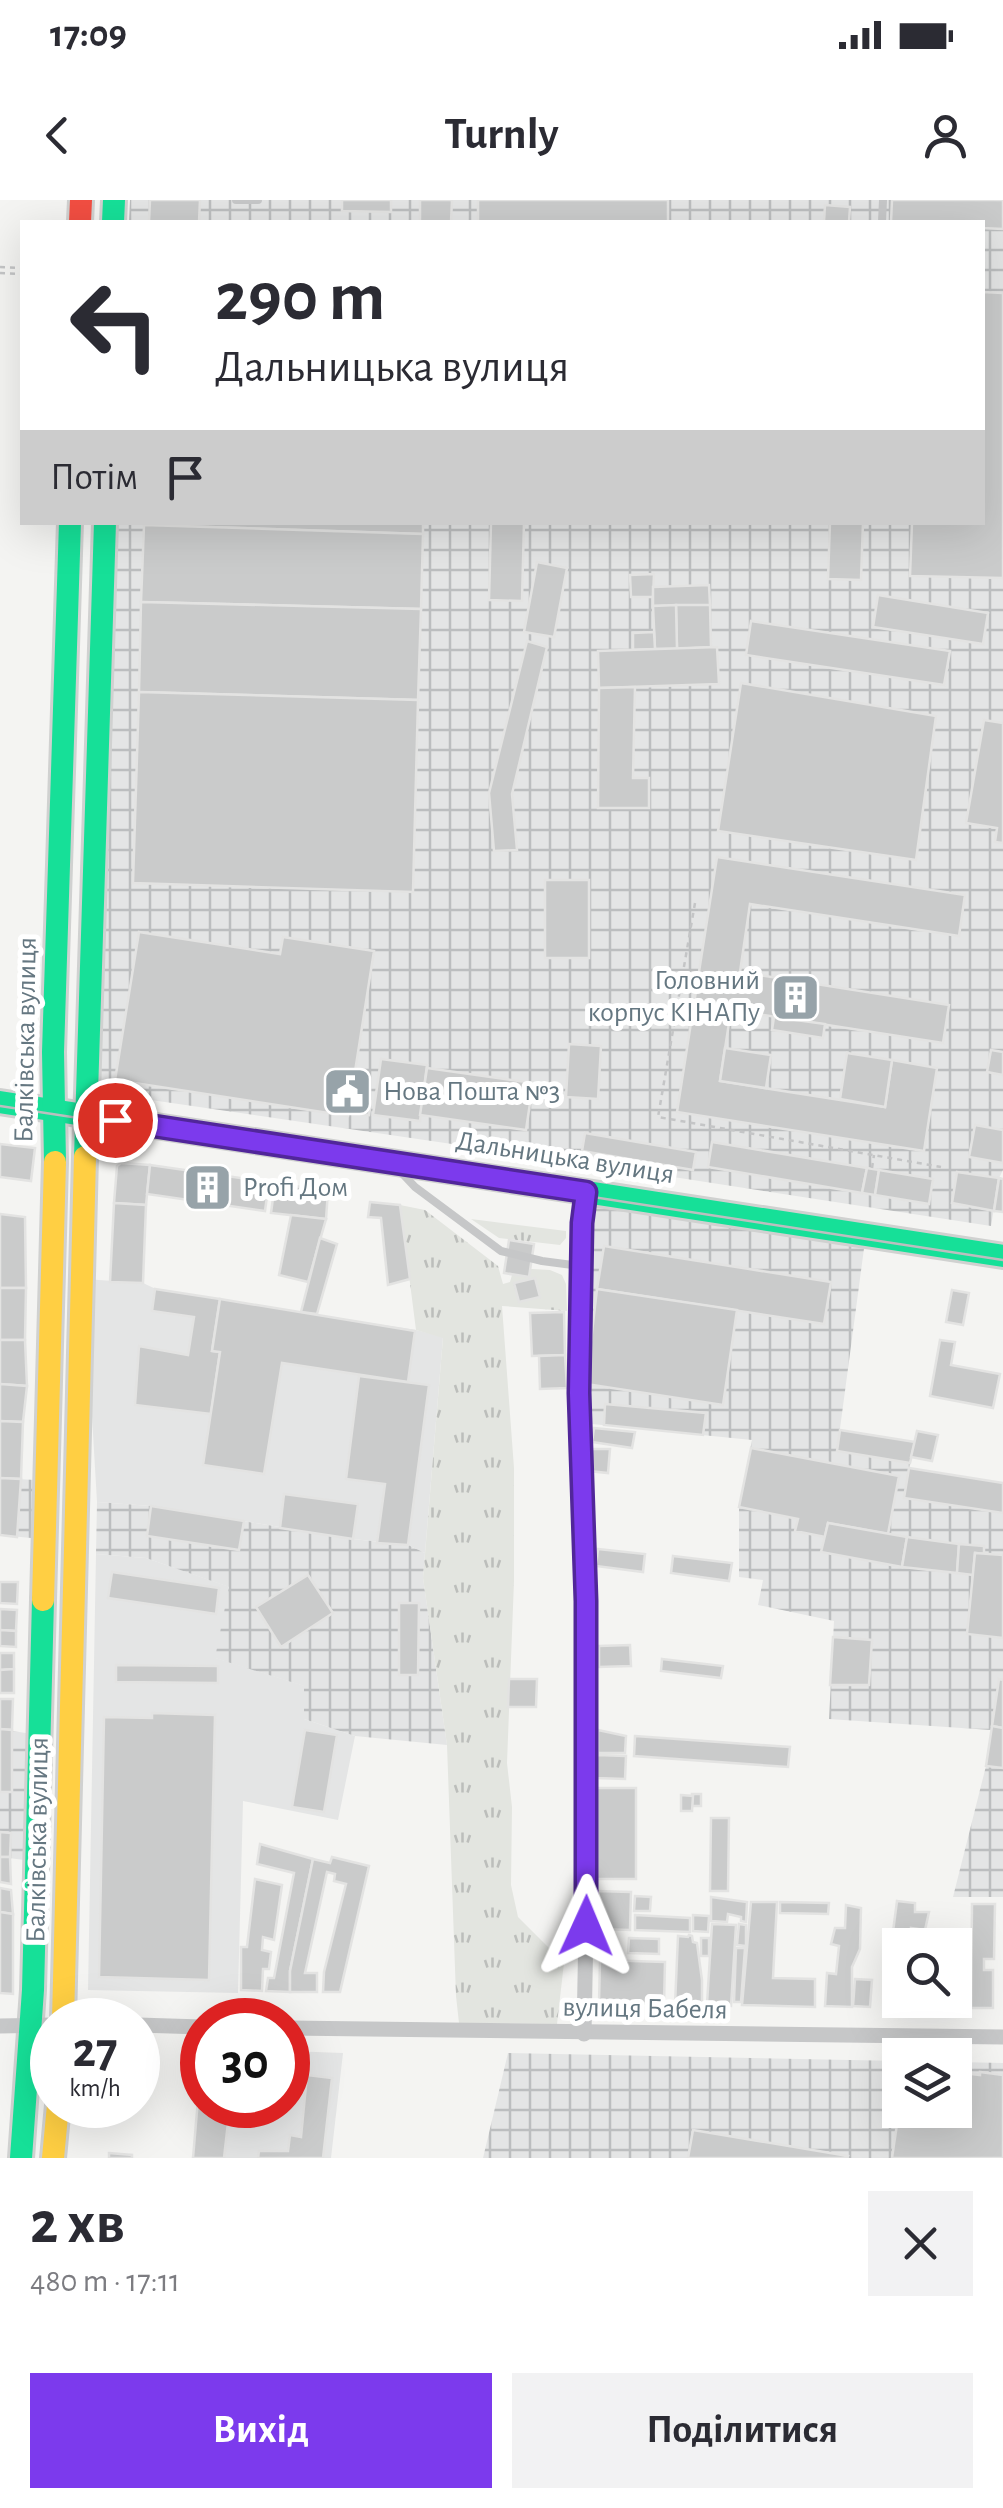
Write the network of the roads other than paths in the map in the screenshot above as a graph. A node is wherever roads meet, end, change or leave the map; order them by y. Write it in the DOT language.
graph roads {
  1 [pos="236,200"];
  2 [pos="258,200"];
  3 [pos="70,525"];
  4 [pos="105,525"];
  5 [pos="0,1102"];
  6 [pos="54,1110"];
  7 [pos="86,1115"];
  8 [pos="393,1162"];
  9 [pos="586,1192"];
  10 [pos="1003,1256"];
  11 [pos="583,1266"];
  12 [pos="42,1998"];
  13 [pos="64,1998"];
  14 [pos="30,2025"];
  15 [pos="0,2026"];
  16 [pos="310,2028"];
  17 [pos="584,2034"];
  18 [pos="1003,2037"];
  19 [pos="30,2101"];
  20 [pos="56,2128"];
  21 [pos="21,2158"];
  22 [pos="53,2158"];
  1 -- 2 [label="lane"];
  3 -- 6 [label="main road, Балківська вулиця"];
  4 -- 7 [label="main road, Балківська вулиця"];
  5 -- 6 [label="main road, Дальницька вулиця"];
  6 -- 7 [label="main road, Дальницька вулиця"];
  6 -- 12 [label="main road, Балківська вулиця"];
  7 -- 8 [label="main road, Дальницька вулиця"];
  7 -- 13 [label="main road, Балківська вулиця"];
  8 -- 9 [label="main road, Дальницька вулиця"];
  8 -- 11 [label="lane"];
  9 -- 10 [label="main road, Дальницька вулиця"];
  9 -- 11 [label="street"];
  11 -- 17 [label="street"];
  14 -- 15 [label="street"];
  16 -- 17 [label="street, вулиця Бабеля"];
  17 -- 18 [label="street, вулиця Бабеля"];
  19 -- 21 [label="main road, Балківська вулиця"];
  20 -- 22 [label="main road"];
}
